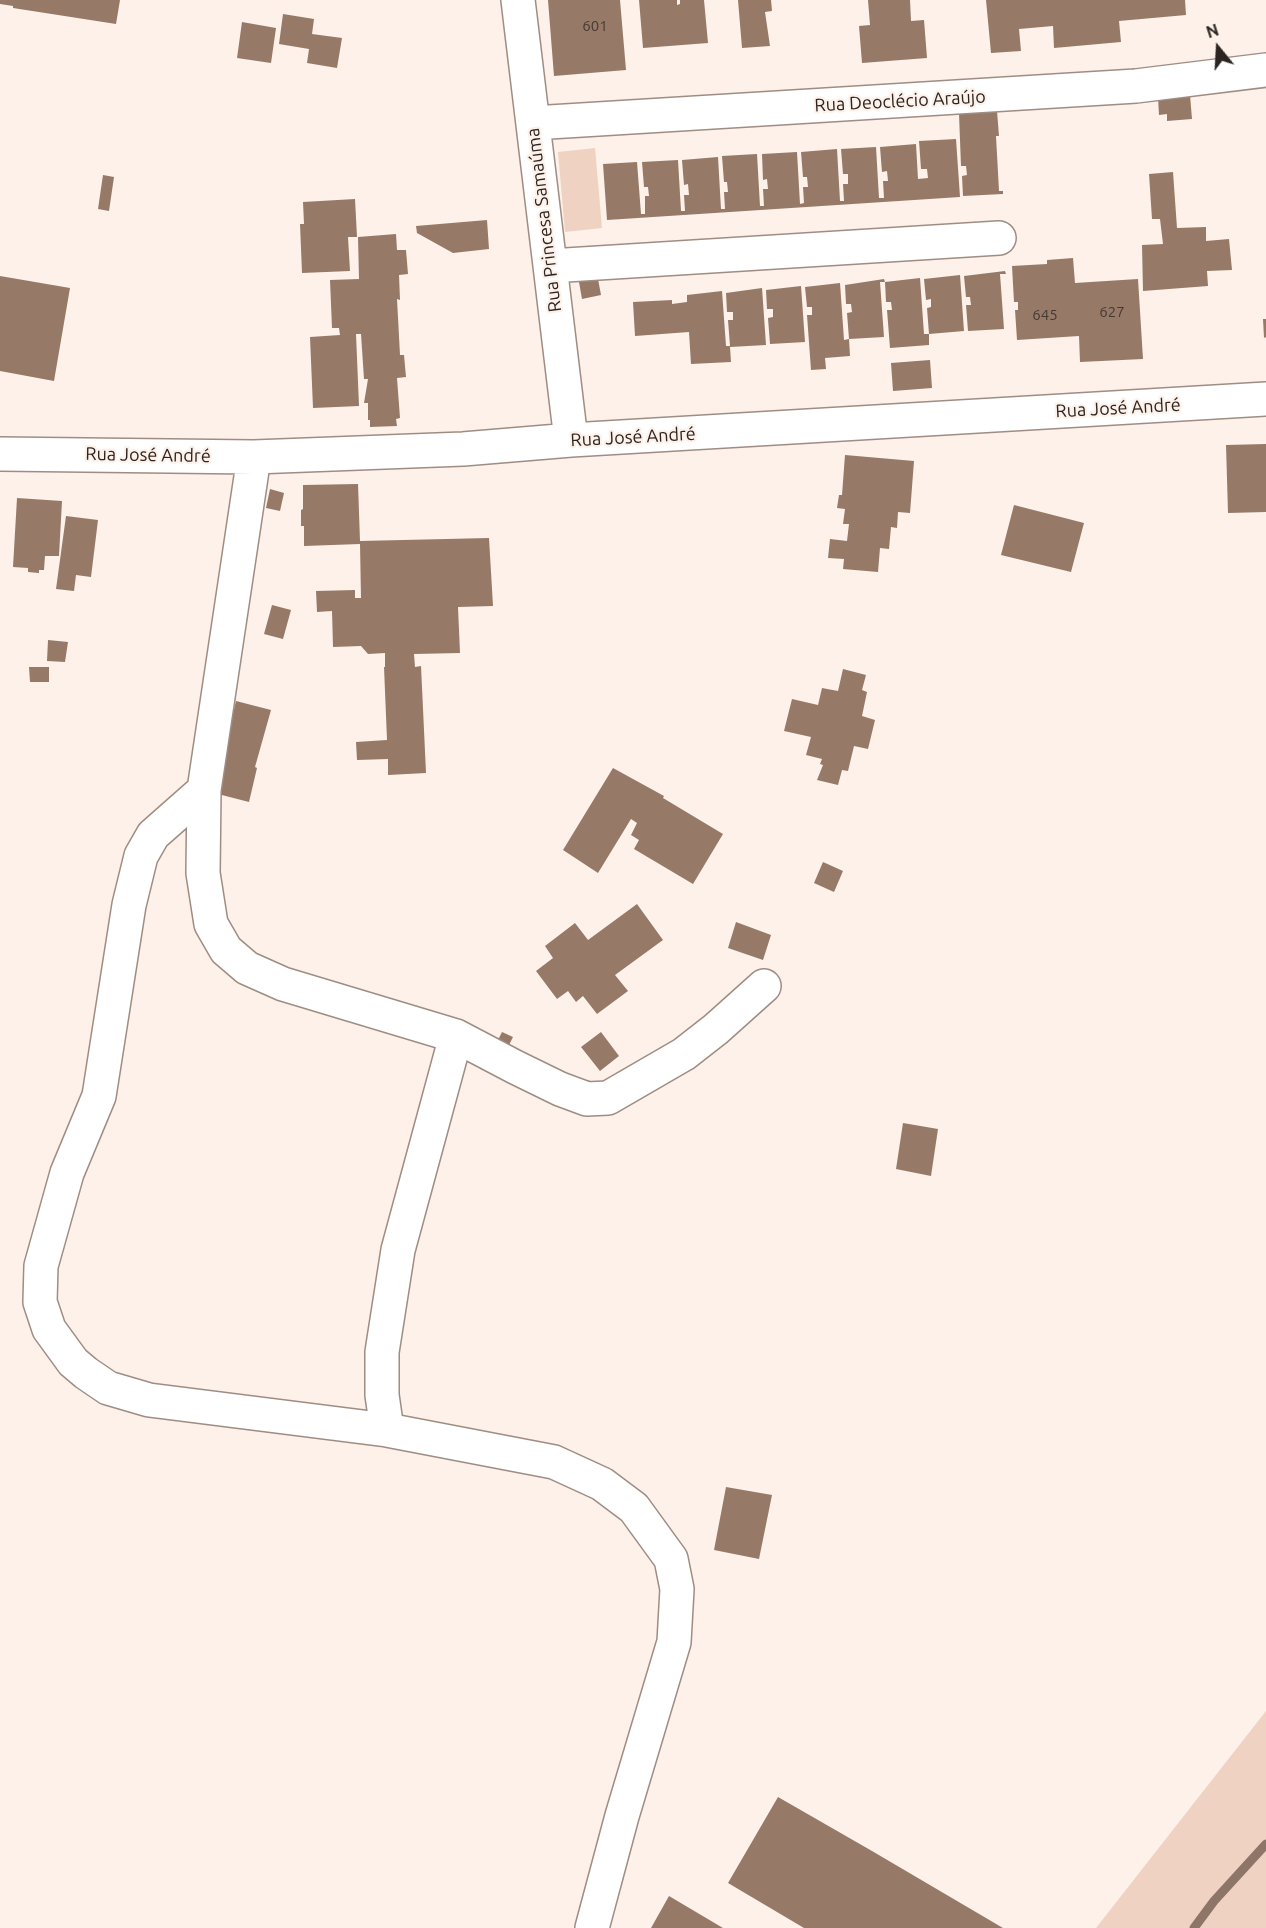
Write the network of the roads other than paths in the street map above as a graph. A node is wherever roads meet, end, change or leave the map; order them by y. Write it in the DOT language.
graph roads {
  1 [pos="518,0"];
  2 [pos="1266,70"];
  3 [pos="533,123"];
  4 [pos="999,238"];
  5 [pos="550,266"];
  6 [pos="1266,399"];
  7 [pos="571,440"];
  8 [pos="0,454"];
  9 [pos="254,457"];
  10 [pos="204,790"];
  11 [pos="764,986"];
  12 [pos="456,1036"];
  13 [pos="387,1430"];
  14 [pos="592,1928"];
  1 -- 3 [label="street, Rua Princesa Samaúma"];
  2 -- 3 [label="street, Rua Deoclécio Araújo"];
  3 -- 5 [label="street, Rua Princesa Samaúma"];
  4 -- 5 [label="street"];
  5 -- 7 [label="street, Rua Princesa Samaúma"];
  6 -- 7 [label="street, Rua José André"];
  7 -- 9 [label="street, Rua José André"];
  8 -- 9 [label="street, Rua José André"];
  9 -- 10 [label="street"];
  10 -- 12 [label="street"];
  10 -- 13 [label="street"];
  11 -- 12 [label="street"];
  12 -- 13 [label="street"];
  13 -- 14 [label="street"];
}
